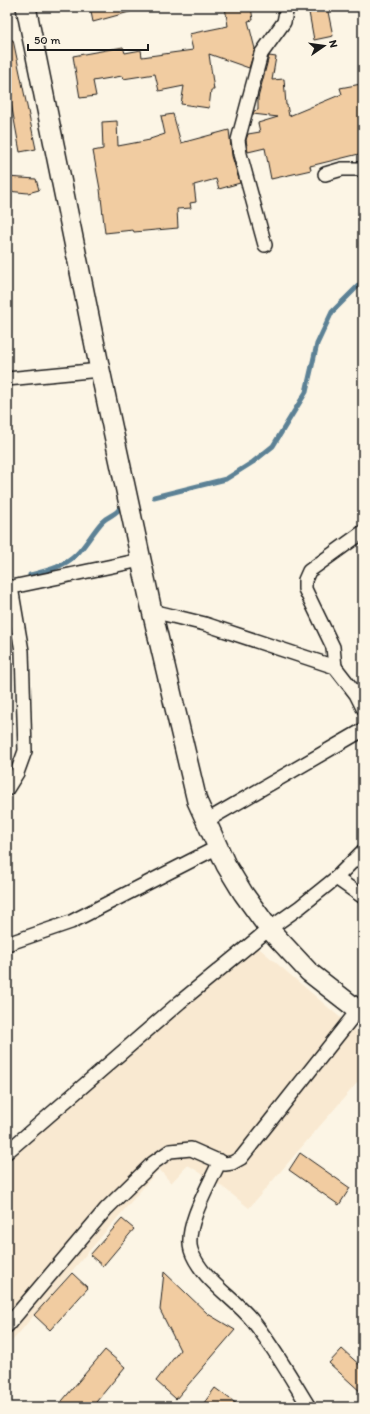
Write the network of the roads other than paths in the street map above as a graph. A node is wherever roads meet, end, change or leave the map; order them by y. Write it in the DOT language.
graph roads {
  1 [pos="26,7"];
  2 [pos="287,7"];
  3 [pos="363,169"];
  4 [pos="325,174"];
  5 [pos="265,245"];
  6 [pos="100,370"];
  7 [pos="7,379"];
  8 [pos="363,532"];
  9 [pos="141,560"];
  10 [pos="9,587"];
  11 [pos="152,611"];
  12 [pos="334,667"];
  13 [pos="363,708"];
  14 [pos="363,730"];
  15 [pos="7,788"];
  16 [pos="206,821"];
  17 [pos="218,847"];
  18 [pos="363,851"];
  19 [pos="336,878"];
  20 [pos="363,897"];
  21 [pos="269,929"];
  22 [pos="7,944"];
  23 [pos="361,1012"];
  24 [pos="7,1152"];
  25 [pos="220,1161"];
  26 [pos="7,1326"];
  27 [pos="309,1407"];
  1 -- 6 [label="main road"];
  2 -- 5 [label="street"];
  3 -- 4 [label="street"];
  6 -- 7 [label="street"];
  6 -- 9 [label="main road"];
  8 -- 12 [label="street"];
  9 -- 10 [label="street"];
  9 -- 11 [label="main road"];
  10 -- 15 [label="street"];
  11 -- 12 [label="street"];
  11 -- 16 [label="main road"];
  12 -- 13 [label="street"];
  14 -- 16 [label="street"];
  16 -- 17 [label="main road"];
  17 -- 21 [label="main road"];
  17 -- 22 [label="street"];
  18 -- 19 [label="street"];
  19 -- 20 [label="street"];
  19 -- 21 [label="street"];
  21 -- 23 [label="main road"];
  21 -- 24 [label="street"];
  23 -- 25 [label="street"];
  25 -- 26 [label="street"];
  25 -- 27 [label="street"];
}
